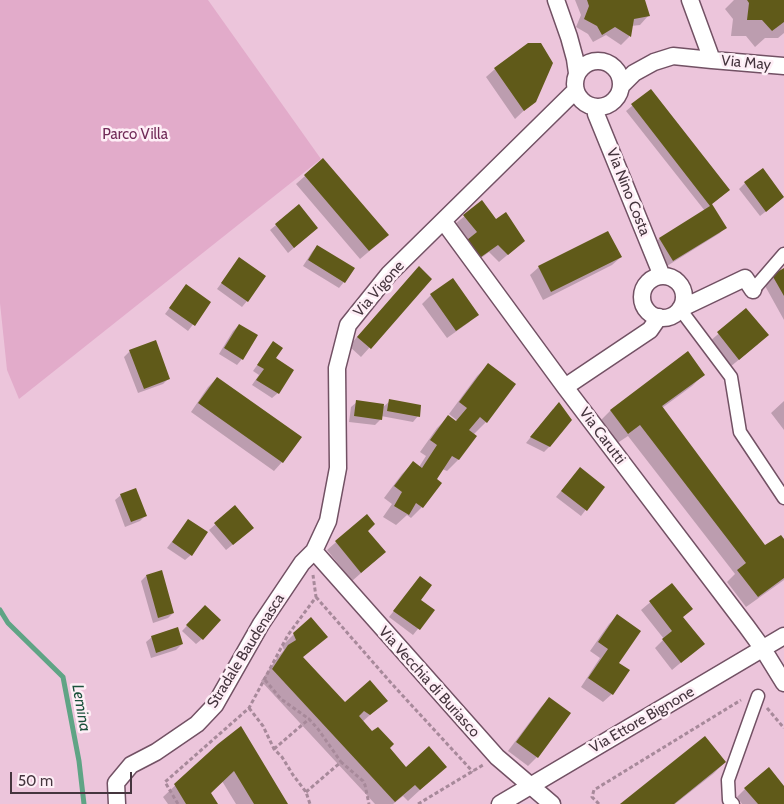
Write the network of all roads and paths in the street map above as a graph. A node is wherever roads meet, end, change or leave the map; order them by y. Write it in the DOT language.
graph roads {
  1 [pos="556,0"];
  2 [pos="690,0"];
  3 [pos="569,37"];
  4 [pos="712,60"];
  5 [pos="593,61"];
  6 [pos="784,66"];
  7 [pos="577,73"];
  8 [pos="624,77"];
  9 [pos="576,90"];
  10 [pos="597,107"];
  11 [pos="444,222"];
  12 [pos="784,254"];
  13 [pos="662,276"];
  14 [pos="754,290"];
  15 [pos="680,309"];
  16 [pos="659,317"];
  17 [pos="566,387"];
  18 [pos="784,498"];
  19 [pos="308,557"];
  20 [pos="316,597"];
  21 [pos="784,636"];
  22 [pos="763,649"];
  23 [pos="265,680"];
  24 [pos="784,683"];
  25 [pos="758,696"];
  26 [pos="249,708"];
  27 [pos="309,719"];
  28 [pos="784,728"];
  29 [pos="274,749"];
  30 [pos="497,757"];
  31 [pos="341,762"];
  32 [pos="473,772"];
  33 [pos="530,786"];
  34 [pos="306,792"];
  35 [pos="117,804"];
  36 [pos="178,804"];
  37 [pos="310,804"];
  38 [pos="370,804"];
  39 [pos="418,804"];
  40 [pos="500,804"];
  41 [pos="552,804"];
  42 [pos="598,804"];
  43 [pos="733,804"];
  1 -- 3 [label="street"];
  2 -- 4 [label="street, Via May"];
  3 -- 5 [label="street"];
  3 -- 7 [label="street"];
  4 -- 6 [label="street, Via May"];
  4 -- 8 [label="street"];
  5 -- 7 [label="street"];
  5 -- 8 [label="street"];
  7 -- 9 [label="street"];
  8 -- 10 [label="street"];
  9 -- 10 [label="street"];
  9 -- 11 [label="street, Via Vigone"];
  10 -- 13 [label="street, Via Nino Costa"];
  11 -- 17 [label="street, Via Carutti"];
  11 -- 19 [label="street, Via Vigone"];
  12 -- 14 [label="street"];
  13 -- 15 [label="street"];
  13 -- 16 [label="street"];
  14 -- 15 [label="street"];
  15 -- 16 [label="street"];
  15 -- 18 [label="street"];
  16 -- 17 [label="street"];
  17 -- 22 [label="street, Via Carutti"];
  19 -- 20 [label="path"];
  19 -- 30 [label="street, Via Vecchia di Buriasco"];
  19 -- 35 [label="street, Stradale Baudenasca"];
  20 -- 23 [label="path"];
  20 -- 32 [label="path"];
  21 -- 22 [label="street, Via Ettore Bignone"];
  22 -- 24 [label="street, Via Carutti"];
  22 -- 33 [label="street, Via Ettore Bignone"];
  23 -- 26 [label="path"];
  23 -- 27 [label="path"];
  25 -- 28 [label="path"];
  25 -- 42 [label="path"];
  25 -- 43 [label="street"];
  26 -- 29 [label="path"];
  26 -- 36 [label="path"];
  27 -- 29 [label="path"];
  27 -- 31 [label="path"];
  29 -- 34 [label="path"];
  30 -- 32 [label="path"];
  30 -- 33 [label="street, Via Vecchia di Buriasco"];
  31 -- 34 [label="path"];
  31 -- 38 [label="path"];
  32 -- 39 [label="path"];
  33 -- 40 [label="street, Via Ettore Bignone"];
  33 -- 41 [label="street, Via Vecchia di Buriasco"];
  34 -- 37 [label="path"];
}
